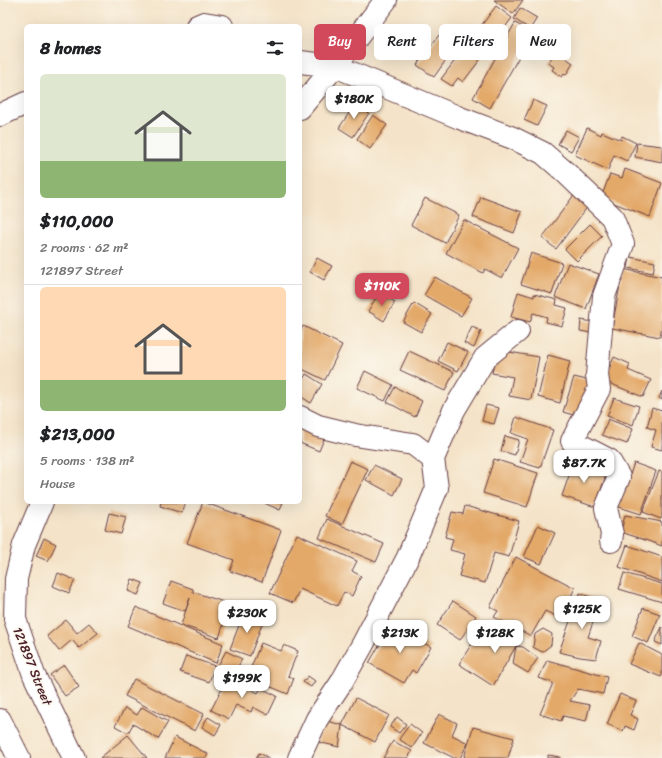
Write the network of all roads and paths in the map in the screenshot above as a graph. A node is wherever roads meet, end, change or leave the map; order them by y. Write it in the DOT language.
graph roads {
  1 [pos="386,0"];
  2 [pos="302,62"];
  3 [pos="335,66"];
  4 [pos="24,104"];
  5 [pos="302,106"];
  6 [pos="0,114"];
  7 [pos="518,331"];
  8 [pos="302,418"];
  9 [pos="434,459"];
  10 [pos="41,504"];
  11 [pos="612,541"];
  12 [pos="0,720"];
  13 [pos="19,758"];
  14 [pos="74,758"];
  15 [pos="299,758"];
  1 -- 3 [label="street"];
  2 -- 3 [label="street"];
  3 -- 5 [label="street"];
  3 -- 11 [label="street"];
  4 -- 6 [label="street"];
  7 -- 9 [label="street"];
  8 -- 9 [label="street"];
  9 -- 15 [label="street"];
  10 -- 14 [label="street, 121897 Street"];
  12 -- 13 [label="street"];
}
